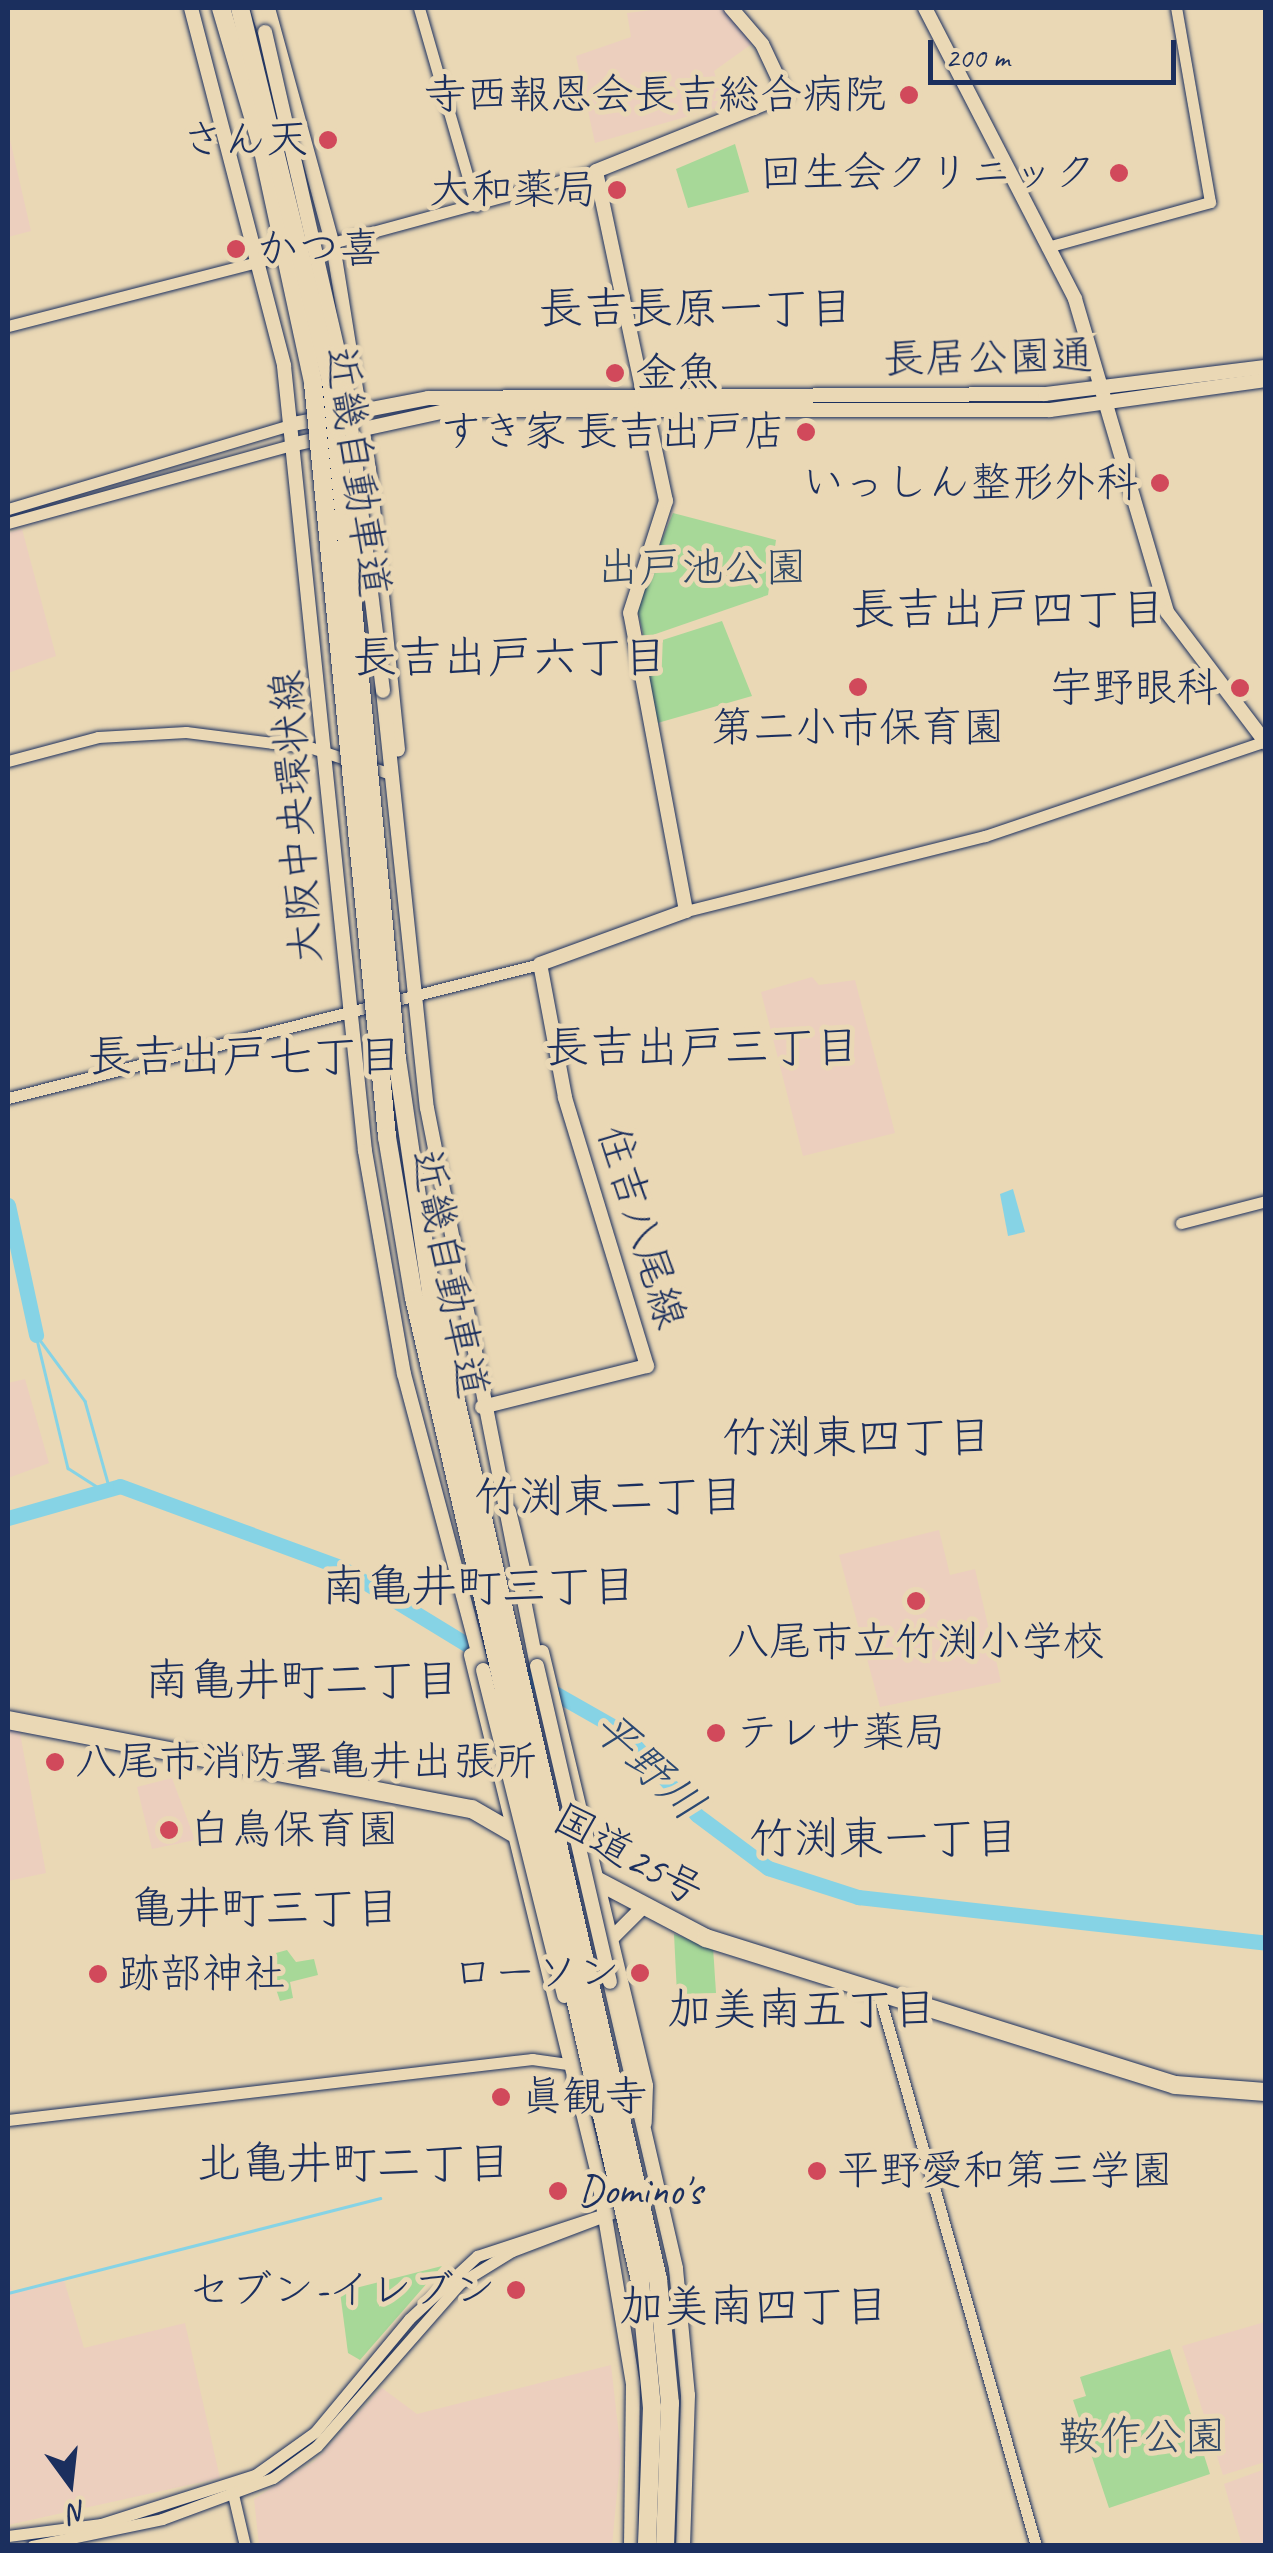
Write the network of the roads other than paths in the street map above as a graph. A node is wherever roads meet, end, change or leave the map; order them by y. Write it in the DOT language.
graph roads {
  1 [pos="192,8"];
  2 [pos="221,8"];
  3 [pos="240,8"];
  4 [pos="257,8"];
  5 [pos="268,8"];
  6 [pos="419,8"];
  7 [pos="731,8"];
  8 [pos="925,8"];
  9 [pos="1176,8"];
  10 [pos="596,172"];
  11 [pos="476,206"];
  12 [pos="333,245"];
  13 [pos="1047,247"];
  14 [pos="263,260"];
  15 [pos="8,326"];
  16 [pos="1266,367"];
  17 [pos="1266,380"];
  18 [pos="1160,392"];
  19 [pos="1108,398"];
  20 [pos="641,403"];
  21 [pos="361,414"];
  22 [pos="294,424"];
  23 [pos="295,444"];
  24 [pos="8,508"];
  25 [pos="8,522"];
  26 [pos="1265,742"];
  27 [pos="326,751"];
  28 [pos="8,760"];
  29 [pos="391,774"];
  30 [pos="686,912"];
  31 [pos="540,964"];
  32 [pos="415,994"];
  33 [pos="347,1010"];
  34 [pos="8,1098"];
  35 [pos="1266,1200"];
  36 [pos="1181,1223"];
  37 [pos="482,1406"];
  38 [pos="496,1478"];
  39 [pos="469,1621"];
  40 [pos="8,1720"];
  41 [pos="497,1780"];
  42 [pos="580,1806"];
  43 [pos="472,1810"];
  44 [pos="508,1828"];
  45 [pos="556,1860"];
  46 [pos="600,1889"];
  47 [pos="640,1910"];
  48 [pos="532,1924"];
  49 [pos="612,1939"];
  50 [pos="879,1994"];
  51 [pos="566,2064"];
  52 [pos="1266,2092"];
  53 [pos="8,2120"];
  54 [pos="644,2123"];
  55 [pos="598,2178"];
  56 [pos="664,2198"];
  57 [pos="606,2215"];
  58 [pos="232,2491"];
  59 [pos="8,2536"];
  60 [pos="636,2544"];
  61 [pos="32,2546"];
  62 [pos="246,2546"];
  63 [pos="665,2546"];
  64 [pos="682,2546"];
  65 [pos="1036,2546"];
  1 -- 14 [label="main road, 大阪中央環状線"];
  2 -- 60 [label="highway, 近畿自動車道, bridge"];
  3 -- 63 [label="highway, 近畿自動車道, bridge"];
  4 -- 29 [label="main road, bridge"];
  5 -- 12 [label="main road"];
  6 -- 11 [label="street"];
  7 -- 10 [label="main road"];
  8 -- 13 [label="main road"];
  9 -- 13 [label="street"];
  10 -- 11 [label="street"];
  10 -- 20 [label="main road"];
  11 -- 12 [label="street"];
  12 -- 14 [label="street"];
  12 -- 21 [label="main road"];
  13 -- 19 [label="main road"];
  14 -- 15 [label="street"];
  14 -- 22 [label="main road, 大阪中央環状線"];
  16 -- 18 [label="main road, 長居公園通"];
  17 -- 18 [label="main road, 長居公園通"];
  18 -- 19 [label="main road, 長居公園通"];
  19 -- 20 [label="main road, 長居公園通"];
  19 -- 26 [label="main road"];
  20 -- 21 [label="main road, 長居公園通"];
  20 -- 30 [label="main road"];
  21 -- 22 [label="main road, 長居公園通"];
  21 -- 23 [label="main road, 長居公園通"];
  21 -- 29 [label="main road"];
  22 -- 23 [label="main road, 大阪中央環状線"];
  22 -- 24 [label="street"];
  23 -- 25 [label="street"];
  23 -- 27 [label="main road, 大阪中央環状線"];
  26 -- 30 [label="street"];
  27 -- 28 [label="street"];
  27 -- 29 [label="street"];
  27 -- 33 [label="main road, 大阪中央環状線"];
  29 -- 32 [label="main road"];
  30 -- 31 [label="main road"];
  31 -- 32 [label="street"];
  31 -- 37 [label="main road, 住吉八尾線"];
  32 -- 33 [label="street"];
  32 -- 37 [label="main road"];
  33 -- 34 [label="street"];
  33 -- 39 [label="main road, 大阪中央環状線"];
  35 -- 36 [label="street"];
  37 -- 38 [label="main road"];
  38 -- 42 [label="main road"];
  38 -- 54 [label="main road, bridge"];
  39 -- 41 [label="main road, 大阪中央環状線"];
  39 -- 55 [label="main road, 大阪中央環状線, bridge"];
  40 -- 43 [label="highway, 国道25号"];
  41 -- 43 [label="main road"];
  41 -- 44 [label="main road, 大阪中央環状線"];
  42 -- 45 [label="main road"];
  42 -- 46 [label="main road"];
  43 -- 44 [label="highway, 国道25号"];
  44 -- 45 [label="highway, 国道25号"];
  44 -- 48 [label="main road, 大阪中央環状線"];
  45 -- 46 [label="highway, 国道25号"];
  45 -- 48 [label="main road"];
  46 -- 47 [label="highway, 国道25号"];
  46 -- 49 [label="main road"];
  47 -- 49 [label="main road"];
  47 -- 50 [label="highway, 国道25号"];
  48 -- 51 [label="main road, 大阪中央環状線"];
  49 -- 54 [label="main road"];
  50 -- 52 [label="highway, 国道25号"];
  50 -- 65 [label="street"];
  51 -- 53 [label="street"];
  51 -- 55 [label="main road, 大阪中央環状線"];
  54 -- 56 [label="main road"];
  55 -- 57 [label="main road, 大阪中央環状線"];
  56 -- 57 [label="street"];
  56 -- 64 [label="main road"];
  57 -- 58 [label="street"];
  57 -- 60 [label="main road, 大阪中央環状線"];
  58 -- 59 [label="street"];
  58 -- 61 [label="street"];
  58 -- 62 [label="street"];
}
